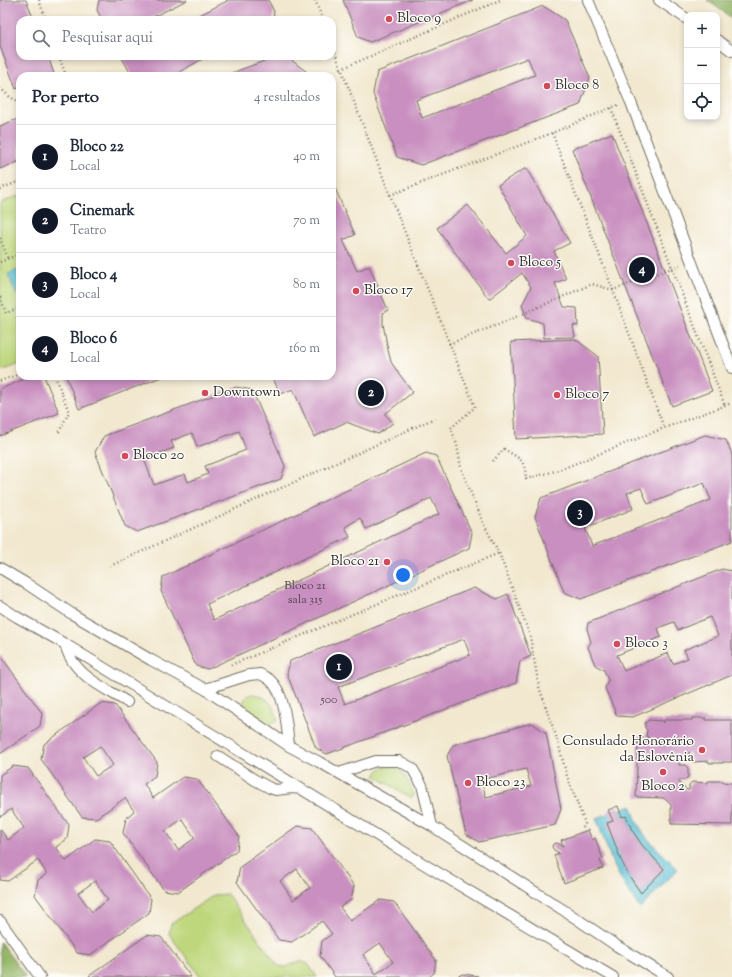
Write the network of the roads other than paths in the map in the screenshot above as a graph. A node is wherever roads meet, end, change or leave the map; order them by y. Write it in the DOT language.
graph roads {
  1 [pos="588,0"];
  2 [pos="659,0"];
  3 [pos="684,17"];
  4 [pos="720,42"];
  5 [pos="732,51"];
  6 [pos="732,368"];
  7 [pos="0,568"];
  8 [pos="0,606"];
  9 [pos="64,644"];
  10 [pos="205,690"];
  11 [pos="127,702"];
  12 [pos="289,746"];
  13 [pos="218,756"];
  14 [pos="339,773"];
  15 [pos="301,789"];
  16 [pos="432,826"];
  17 [pos="0,921"];
  18 [pos="40,977"];
  19 [pos="613,977"];
  20 [pos="668,977"];
  1 -- 6 [label="lane"];
  2 -- 3 [label="lane"];
  4 -- 5 [label="lane"];
  7 -- 10 [label="lane"];
  8 -- 9 [label="lane"];
  9 -- 11 [label="lane"];
  9 -- 15 [label="lane"];
  10 -- 12 [label="lane"];
  10 -- 12 [label="lane"];
  12 -- 14 [label="lane"];
  13 -- 15 [label="lane"];
  14 -- 16 [label="lane"];
  14 -- 16 [label="lane"];
  15 -- 19 [label="lane"];
  16 -- 20 [label="lane"];
  17 -- 18 [label="lane"];
}
